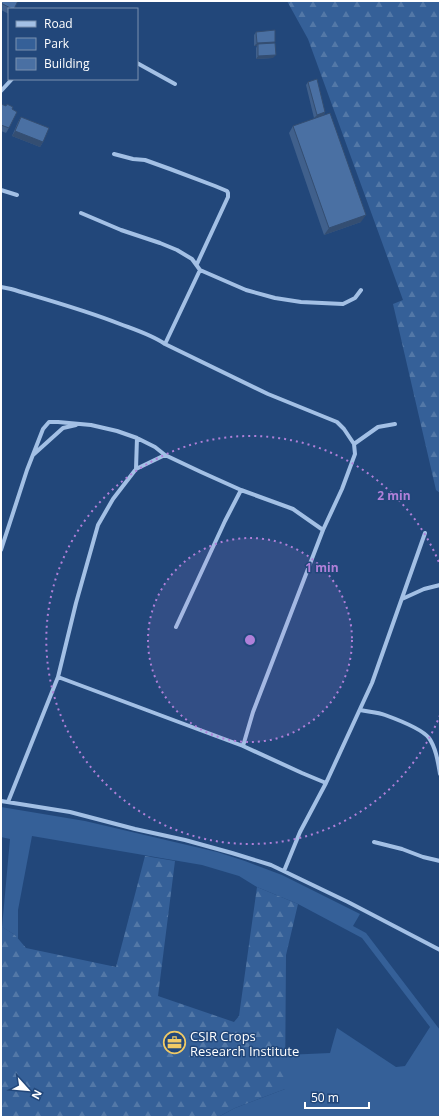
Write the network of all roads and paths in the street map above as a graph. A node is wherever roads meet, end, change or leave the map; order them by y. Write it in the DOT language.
graph roads {
  1 [pos="138,64"];
  2 [pos="11,80"];
  3 [pos="175,84"];
  4 [pos="1,90"];
  5 [pos="114,154"];
  6 [pos="1,190"];
  7 [pos="17,196"];
  8 [pos="81,213"];
  9 [pos="197,264"];
  10 [pos="200,270"];
  11 [pos="1,287"];
  12 [pos="361,290"];
  13 [pos="165,344"];
  14 [pos="80,424"];
  15 [pos="395,424"];
  16 [pos="137,438"];
  17 [pos="354,444"];
  18 [pos="165,454"];
  19 [pos="33,455"];
  20 [pos="136,469"];
  21 [pos="241,490"];
  22 [pos="323,530"];
  23 [pos="425,533"];
  24 [pos="1,550"];
  25 [pos="440,585"];
  26 [pos="402,598"];
  27 [pos="176,627"];
  28 [pos="58,677"];
  29 [pos="360,710"];
  30 [pos="243,746"];
  31 [pos="440,774"];
  32 [pos="326,783"];
  33 [pos="1,801"];
  34 [pos="8,802"];
  35 [pos="374,842"];
  36 [pos="440,861"];
  37 [pos="284,870"];
  38 [pos="440,950"];
  1 -- 3 [label="street"];
  2 -- 4 [label="street"];
  5 -- 9 [label="street"];
  6 -- 7 [label="street"];
  8 -- 9 [label="street"];
  9 -- 10 [label="street"];
  10 -- 12 [label="street"];
  10 -- 13 [label="street"];
  11 -- 13 [label="street"];
  13 -- 17 [label="street"];
  14 -- 16 [label="street"];
  14 -- 19 [label="street"];
  14 -- 19 [label="street"];
  15 -- 17 [label="street"];
  16 -- 18 [label="street"];
  16 -- 20 [label="street"];
  17 -- 22 [label="street"];
  18 -- 20 [label="street"];
  18 -- 21 [label="street"];
  19 -- 24 [label="street"];
  20 -- 28 [label="street"];
  21 -- 22 [label="street"];
  21 -- 27 [label="street"];
  22 -- 30 [label="street"];
  23 -- 26 [label="street"];
  25 -- 26 [label="street"];
  26 -- 29 [label="street"];
  28 -- 30 [label="street"];
  28 -- 34 [label="street"];
  29 -- 31 [label="street"];
  29 -- 32 [label="street"];
  30 -- 32 [label="street"];
  32 -- 37 [label="street"];
  33 -- 34 [label="street"];
  34 -- 37 [label="street"];
  35 -- 36 [label="street"];
  37 -- 38 [label="street"];
}
